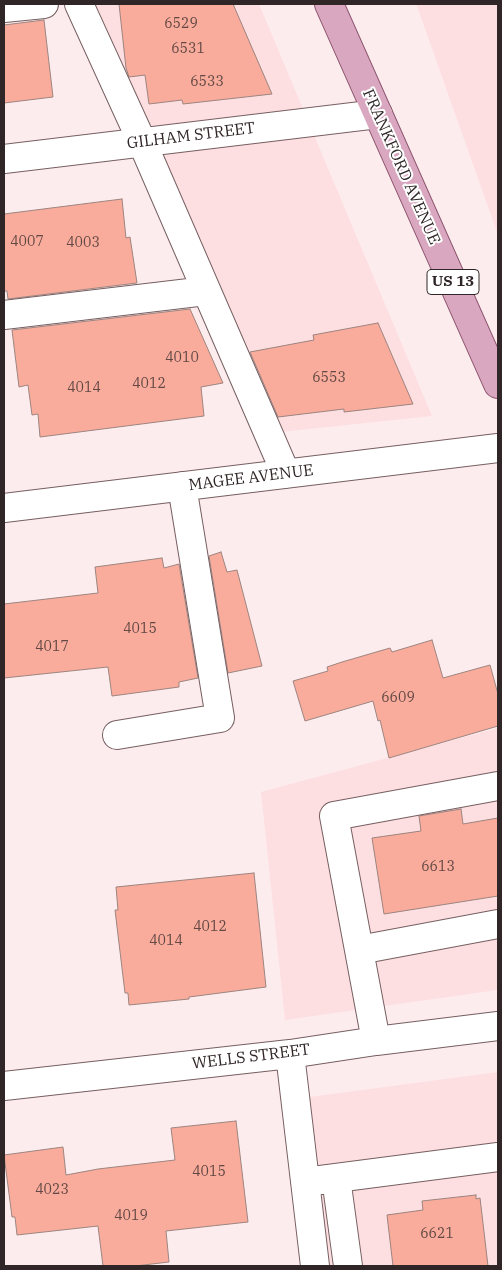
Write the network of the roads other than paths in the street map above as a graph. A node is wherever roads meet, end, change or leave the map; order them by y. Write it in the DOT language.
graph roads {
  1 [pos="44,4"];
  2 [pos="79,4"];
  3 [pos="329,4"];
  4 [pos="4,8"];
  5 [pos="378,114"];
  6 [pos="142,142"];
  7 [pos="4,158"];
  8 [pos="206,291"];
  9 [pos="4,315"];
  10 [pos="498,384"];
  11 [pos="498,448"];
  12 [pos="286,474"];
  13 [pos="182,486"];
  14 [pos="4,508"];
  15 [pos="117,735"];
  16 [pos="498,786"];
  17 [pos="498,924"];
  18 [pos="359,950"];
  19 [pos="498,1026"];
  20 [pos="376,1041"];
  21 [pos="290,1054"];
  22 [pos="4,1086"];
  23 [pos="498,1157"];
  24 [pos="336,1178"];
  25 [pos="305,1182"];
  26 [pos="314,1266"];
  27 [pos="348,1266"];
  1 -- 4 [label="street"];
  2 -- 6 [label="street"];
  3 -- 5 [label="main road, FRANKFORD AVENUE / US 13"];
  5 -- 6 [label="street, GILHAM STREET"];
  5 -- 10 [label="main road, FRANKFORD AVENUE / US 13"];
  6 -- 7 [label="street, GILHAM STREET"];
  6 -- 8 [label="street"];
  8 -- 9 [label="street"];
  8 -- 12 [label="street"];
  11 -- 12 [label="street, MAGEE AVENUE"];
  12 -- 13 [label="street, MAGEE AVENUE"];
  13 -- 14 [label="street, MAGEE AVENUE"];
  13 -- 15 [label="street"];
  16 -- 18 [label="street"];
  17 -- 18 [label="street"];
  18 -- 20 [label="street"];
  19 -- 20 [label="street, WELLS STREET"];
  20 -- 21 [label="street, WELLS STREET"];
  21 -- 22 [label="street, WELLS STREET"];
  21 -- 25 [label="street"];
  23 -- 24 [label="street"];
  24 -- 25 [label="street"];
  24 -- 27 [label="street"];
  25 -- 26 [label="street"];
}
